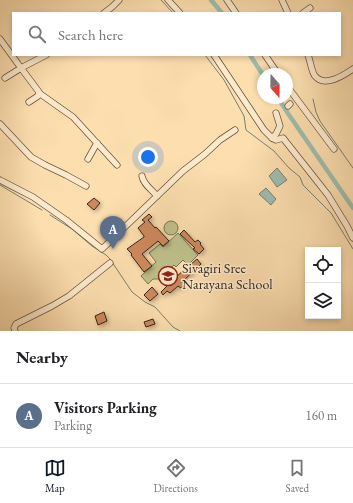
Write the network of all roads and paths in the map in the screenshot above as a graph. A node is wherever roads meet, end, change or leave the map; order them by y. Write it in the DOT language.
graph roads {
  1 [pos="119,0"];
  2 [pos="168,0"];
  3 [pos="227,0"];
  4 [pos="282,0"];
  5 [pos="310,8"];
  6 [pos="105,12"];
  7 [pos="179,12"];
  8 [pos="235,12"];
  9 [pos="288,12"];
  10 [pos="304,12"];
  11 [pos="0,39"];
  12 [pos="12,56"];
  13 [pos="12,56"];
  14 [pos="44,56"];
  15 [pos="215,56"];
  16 [pos="266,56"];
  17 [pos="308,56"];
  18 [pos="21,68"];
  19 [pos="274,68"];
  20 [pos="353,69"];
  21 [pos="5,78"];
  22 [pos="39,93"];
  23 [pos="293,94"];
  24 [pos="29,102"];
  25 [pos="276,113"];
  26 [pos="0,124"];
  27 [pos="235,130"];
  28 [pos="272,138"];
  29 [pos="97,143"];
  30 [pos="334,149"];
  31 [pos="88,159"];
  32 [pos="117,165"];
  33 [pos="142,176"];
  34 [pos="0,180"];
  35 [pos="86,186"];
  36 [pos="157,196"];
  37 [pos="353,238"];
  38 [pos="110,262"];
  39 [pos="15,331"];
  1 -- 6 [label="street"];
  2 -- 7 [label="street"];
  3 -- 8 [label="street"];
  4 -- 9 [label="street"];
  5 -- 10 [label="street"];
  11 -- 13 [label="street"];
  12 -- 18 [label="street"];
  14 -- 18 [label="street"];
  15 -- 28 [label="street"];
  16 -- 19 [label="street"];
  17 -- 20 [label="street"];
  18 -- 21 [label="street"];
  18 -- 22 [label="street"];
  22 -- 24 [label="street"];
  22 -- 29 [label="street"];
  23 -- 30 [label="street"];
  25 -- 28 [label="street"];
  26 -- 35 [label="street"];
  27 -- 36 [label="street"];
  28 -- 37 [label="street"];
  29 -- 31 [label="street"];
  29 -- 32 [label="street"];
  33 -- 36 [label="street"];
  34 -- 36 [label="street"];
  38 -- 39 [label="street"];
}
